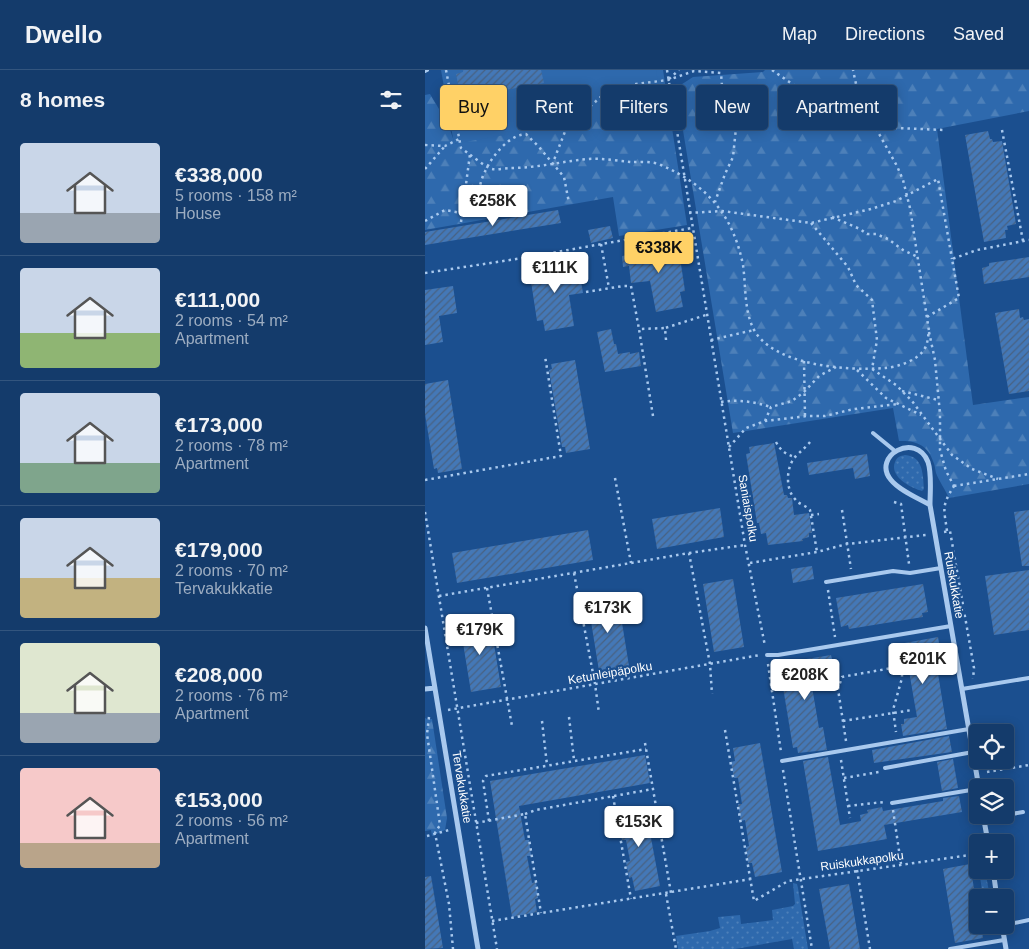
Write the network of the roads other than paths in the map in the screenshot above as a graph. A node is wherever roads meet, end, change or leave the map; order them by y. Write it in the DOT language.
graph roads {
  1 [pos="873,432"];
  2 [pos="895,451"];
  3 [pos="930,505"];
  4 [pos="941,568"];
  5 [pos="826,582"];
  6 [pos="951,626"];
  7 [pos="425,628"];
  8 [pos="767,655"];
  9 [pos="1029,678"];
  10 [pos="435,688"];
  11 [pos="425,689"];
  12 [pos="962,689"];
  13 [pos="969,729"];
  14 [pos="969,753"];
  15 [pos="782,761"];
  16 [pos="885,768"];
  17 [pos="969,790"];
  18 [pos="892,803"];
  19 [pos="1023,812"];
  20 [pos="1014,813"];
  21 [pos="1029,920"];
  22 [pos="1014,923"];
  23 [pos="1004,934"];
  24 [pos="1004,940"];
  25 [pos="478,949"];
  26 [pos="950,949"];
  27 [pos="1006,949"];
  1 -- 2 [label="lane"];
  2 -- 3 [label="street"];
  2 -- 3 [label="street, Ruiskukkatie"];
  3 -- 4 [label="street, Ruiskukkatie"];
  4 -- 5 [label="lane"];
  4 -- 6 [label="street, Ruiskukkatie"];
  6 -- 8 [label="lane"];
  6 -- 12 [label="street, Ruiskukkatie"];
  7 -- 10 [label="street, Tervakukkatie"];
  9 -- 12 [label="lane"];
  10 -- 11 [label="street"];
  10 -- 25 [label="street, Tervakukkatie"];
  12 -- 13 [label="street, Ruiskukkatie"];
  13 -- 15 [label="lane"];
  14 -- 16 [label="lane"];
  17 -- 18 [label="lane"];
  19 -- 20 [label="lane"];
  21 -- 22 [label="lane"];
  23 -- 24 [label="street"];
  24 -- 26 [label="lane"];
  24 -- 27 [label="street"];
}
